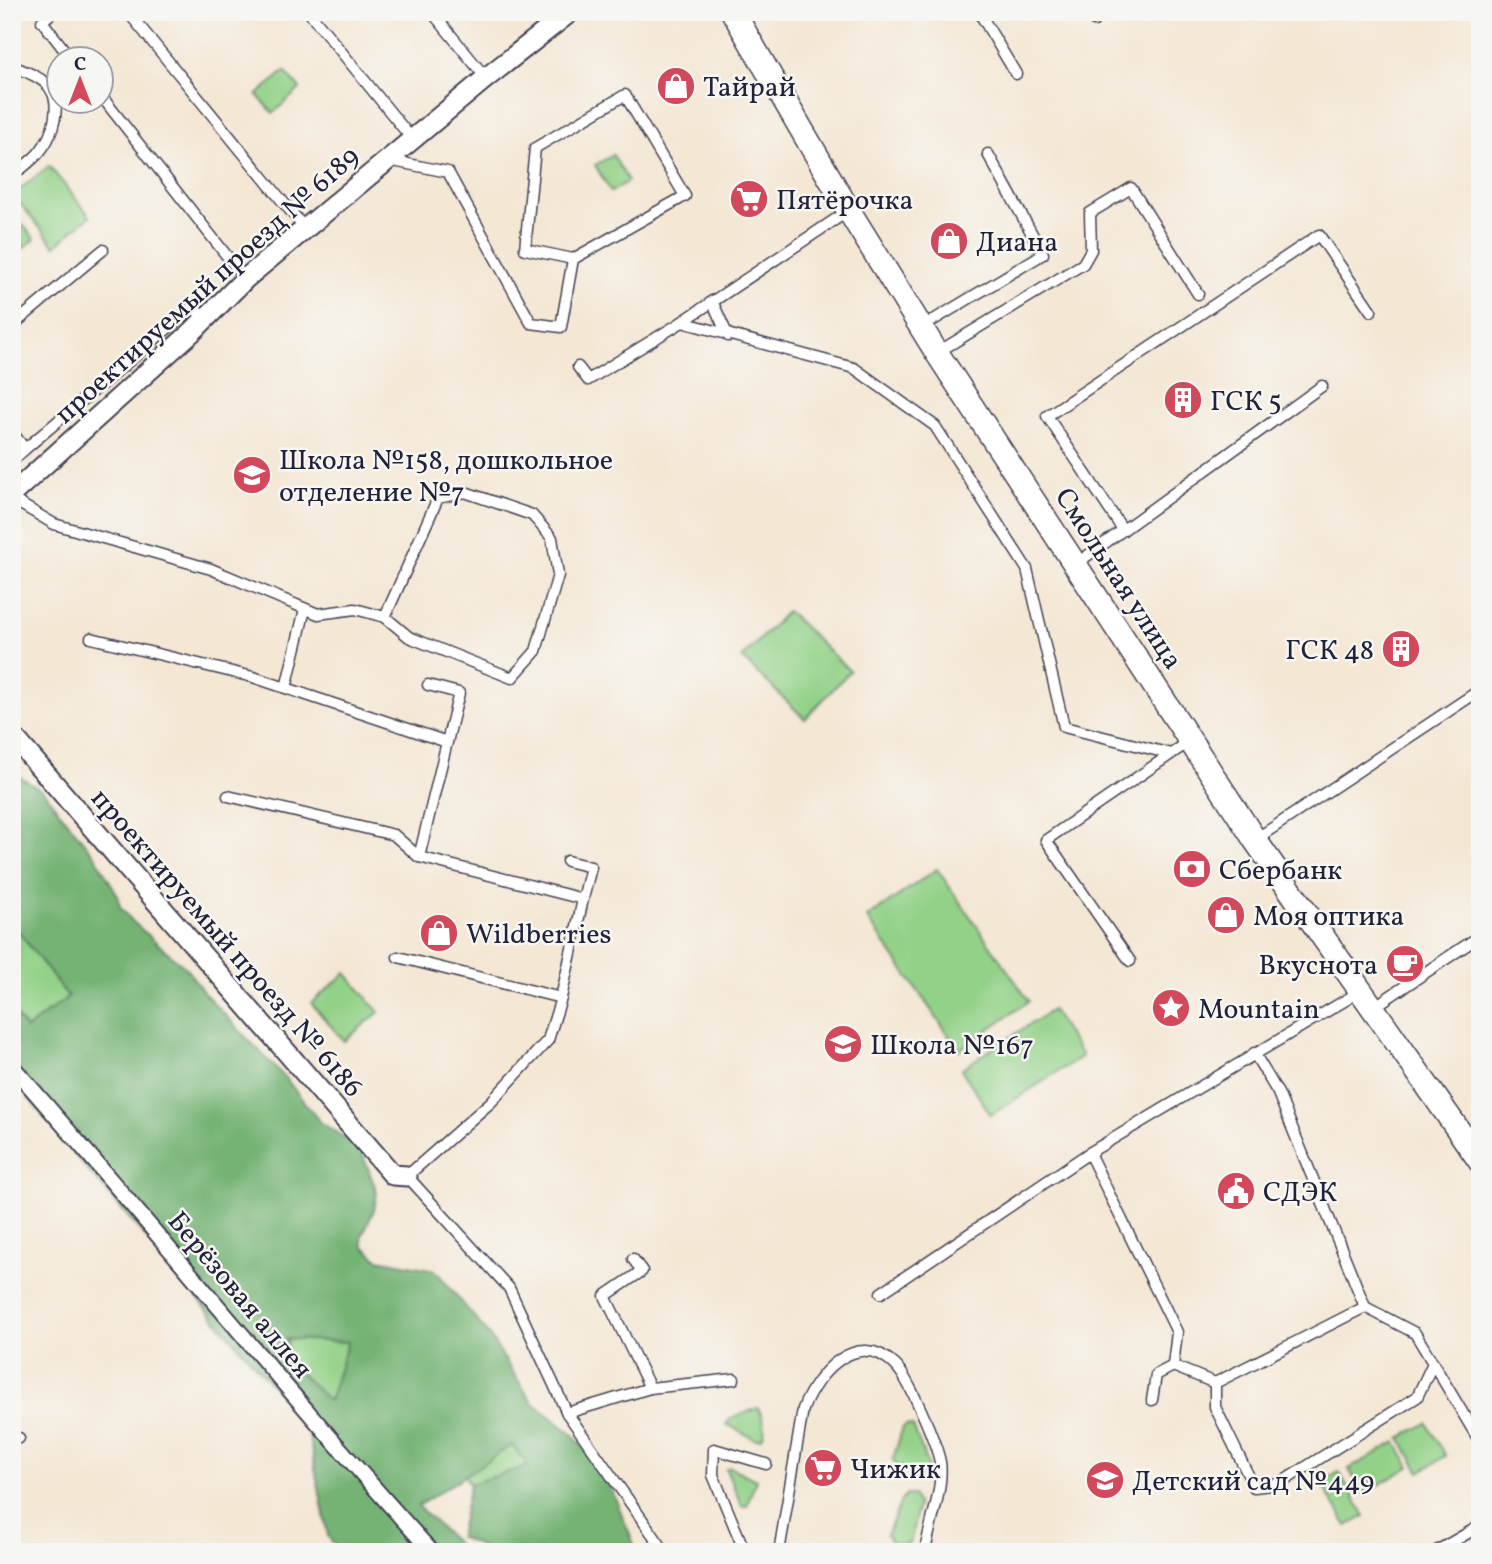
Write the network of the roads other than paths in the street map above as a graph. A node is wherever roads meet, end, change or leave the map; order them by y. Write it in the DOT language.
graph roads {
  1 [pos="53,12"];
  2 [pos="128,12"];
  3 [pos="309,12"];
  4 [pos="432,12"];
  5 [pos="570,12"];
  6 [pos="733,12"];
  7 [pos="979,12"];
  8 [pos="39,17"];
  9 [pos="61,46"];
  10 [pos="12,66"];
  11 [pos="1016,74"];
  12 [pos="486,78"];
  13 [pos="116,115"];
  14 [pos="412,139"];
  15 [pos="988,154"];
  16 [pos="387,160"];
  17 [pos="12,176"];
  18 [pos="849,211"];
  19 [pos="306,230"];
  20 [pos="103,250"];
  21 [pos="573,259"];
  22 [pos="245,279"];
  23 [pos="1198,294"];
  24 [pos="712,301"];
  25 [pos="1371,312"];
  26 [pos="205,319"];
  27 [pos="682,322"];
  28 [pos="12,326"];
  29 [pos="921,327"];
  30 [pos="728,336"];
  31 [pos="937,353"];
  32 [pos="578,367"];
  33 [pos="1322,386"];
  34 [pos="12,432"];
  35 [pos="25,449"];
  36 [pos="12,461"];
  37 [pos="12,497"];
  38 [pos="1123,530"];
  39 [pos="1076,564"];
  40 [pos="305,608"];
  41 [pos="384,617"];
  42 [pos="91,638"];
  43 [pos="428,685"];
  44 [pos="286,688"];
  45 [pos="1480,690"];
  46 [pos="12,735"];
  47 [pos="1190,741"];
  48 [pos="447,742"];
  49 [pos="1171,754"];
  50 [pos="228,796"];
  51 [pos="1255,840"];
  52 [pos="419,857"];
  53 [pos="568,860"];
  54 [pos="583,899"];
  55 [pos="1480,936"];
  56 [pos="398,957"];
  57 [pos="1130,961"];
  58 [pos="561,998"];
  59 [pos="1367,999"];
  60 [pos="1254,1053"];
  61 [pos="12,1066"];
  62 [pos="1089,1153"];
  63 [pos="1480,1161"];
  64 [pos="407,1176"];
  65 [pos="633,1258"];
  66 [pos="881,1293"];
  67 [pos="1365,1307"];
  68 [pos="1433,1363"];
  69 [pos="1173,1366"];
  70 [pos="734,1379"];
  71 [pos="1215,1383"];
  72 [pos="650,1388"];
  73 [pos="1152,1399"];
  74 [pos="567,1413"];
  75 [pos="1480,1442"];
  76 [pos="766,1464"];
  77 [pos="1480,1526"];
  78 [pos="432,1552"];
  79 [pos="665,1552"];
  80 [pos="746,1552"];
  81 [pos="779,1552"];
  82 [pos="925,1552"];
  83 [pos="1435,1552"];
  1 -- 8 [label="lane"];
  2 -- 19 [label="lane"];
  3 -- 14 [label="lane"];
  4 -- 12 [label="lane"];
  5 -- 12 [label="street, проектируемый проезд № 6189"];
  6 -- 18 [label="street, Смольная улица"];
  7 -- 11 [label="lane"];
  8 -- 9 [label="lane"];
  10 -- 17 [label="lane"];
  12 -- 14 [label="street, проектируемый проезд № 6189"];
  13 -- 22 [label="lane"];
  14 -- 16 [label="street, проектируемый проезд № 6189"];
  15 -- 29 [label="lane"];
  16 -- 19 [label="street, проектируемый проезд № 6189"];
  16 -- 21 [label="lane"];
  18 -- 24 [label="lane"];
  18 -- 29 [label="street, Смольная улица"];
  19 -- 22 [label="street, проектируемый проезд № 6189"];
  20 -- 28 [label="lane"];
  21 -- 21 [label="lane"];
  22 -- 26 [label="street, проектируемый проезд № 6189"];
  23 -- 31 [label="lane"];
  24 -- 27 [label="lane"];
  24 -- 30 [label="lane"];
  25 -- 38 [label="lane"];
  26 -- 35 [label="lane"];
  26 -- 37 [label="street, проектируемый проезд № 6189"];
  27 -- 30 [label="lane"];
  27 -- 32 [label="lane"];
  29 -- 31 [label="street, Смольная улица"];
  30 -- 49 [label="lane"];
  31 -- 39 [label="street, Смольная улица"];
  33 -- 38 [label="lane"];
  34 -- 35 [label="lane"];
  35 -- 36 [label="lane"];
  37 -- 40 [label="lane"];
  38 -- 39 [label="lane"];
  39 -- 47 [label="street, Смольная улица"];
  40 -- 41 [label="lane"];
  40 -- 44 [label="lane"];
  41 -- 41 [label="lane"];
  42 -- 44 [label="lane"];
  43 -- 48 [label="lane"];
  44 -- 48 [label="lane"];
  45 -- 51 [label="lane"];
  46 -- 64 [label="street, проектируемый проезд № 6186"];
  47 -- 49 [label="lane"];
  47 -- 51 [label="street, Смольная улица"];
  48 -- 52 [label="lane"];
  49 -- 57 [label="lane"];
  50 -- 52 [label="lane"];
  51 -- 59 [label="street, Смольная улица"];
  52 -- 54 [label="lane"];
  53 -- 54 [label="lane"];
  54 -- 58 [label="lane"];
  55 -- 59 [label="lane"];
  56 -- 58 [label="lane"];
  58 -- 64 [label="lane"];
  59 -- 60 [label="lane"];
  59 -- 63 [label="street, Смольная улица"];
  60 -- 62 [label="lane"];
  60 -- 67 [label="lane"];
  61 -- 78 [label="street, Берёзовая аллея"];
  62 -- 66 [label="lane"];
  62 -- 69 [label="lane"];
  64 -- 74 [label="lane"];
  65 -- 72 [label="lane"];
  67 -- 68 [label="lane"];
  67 -- 71 [label="lane"];
  68 -- 71 [label="lane"];
  68 -- 75 [label="lane"];
  69 -- 71 [label="lane"];
  69 -- 73 [label="lane"];
  70 -- 72 [label="lane"];
  72 -- 74 [label="lane"];
  74 -- 79 [label="lane"];
  76 -- 80 [label="lane"];
  77 -- 83 [label="lane"];
  81 -- 82 [label="lane"];
}
